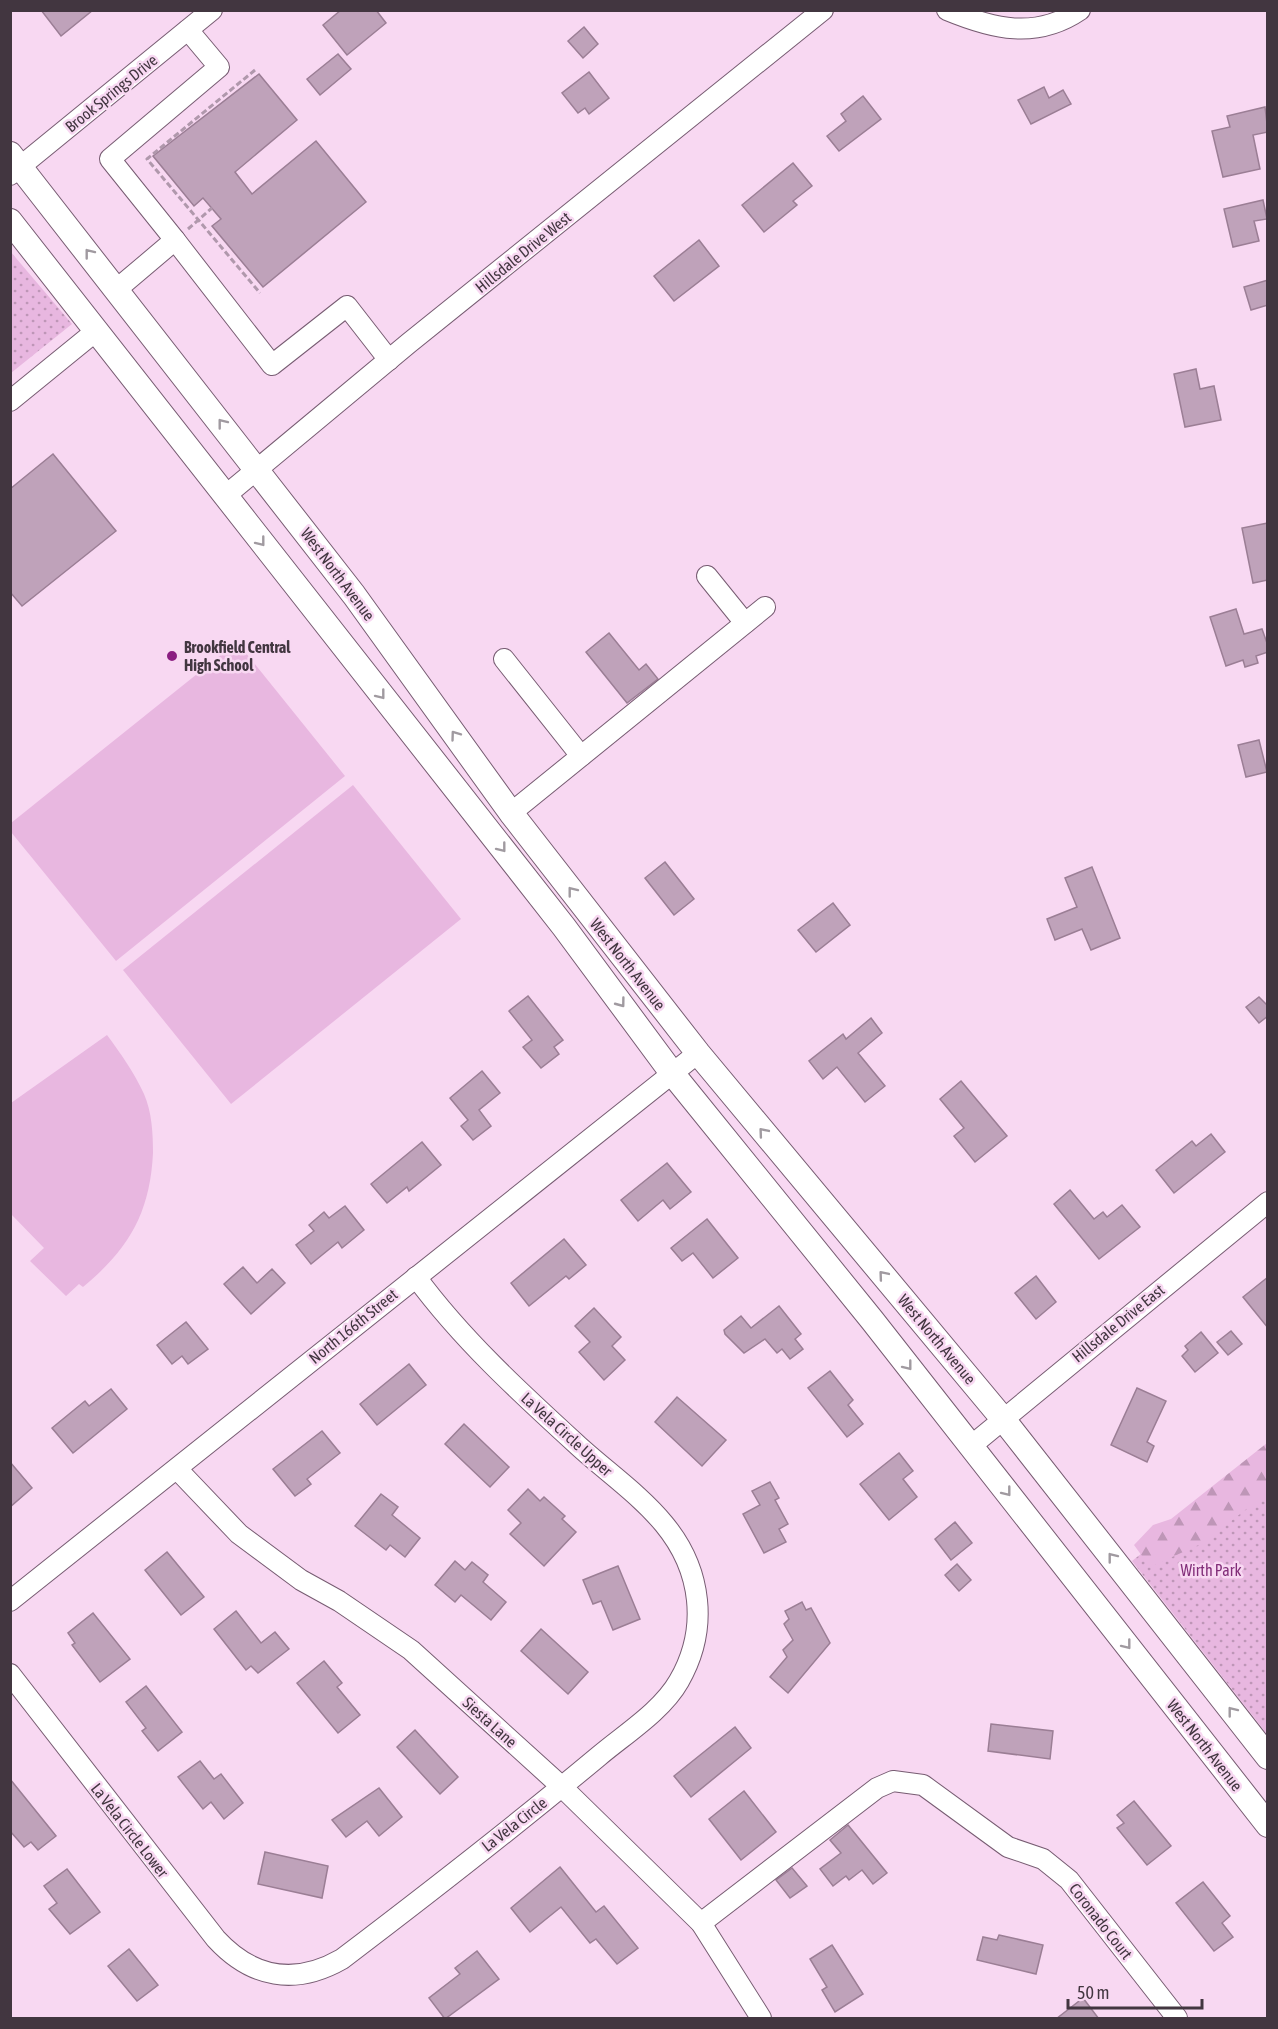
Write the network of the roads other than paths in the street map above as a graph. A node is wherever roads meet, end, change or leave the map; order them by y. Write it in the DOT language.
graph roads {
  1 [pos="212,10"];
  2 [pos="823,10"];
  3 [pos="947,10"];
  4 [pos="1080,10"];
  5 [pos="189,30"];
  6 [pos="14,165"];
  7 [pos="10,221"];
  8 [pos="175,240"];
  9 [pos="117,290"];
  10 [pos="96,331"];
  11 [pos="389,360"];
  12 [pos="10,401"];
  13 [pos="258,469"];
  14 [pos="225,496"];
  15 [pos="707,576"];
  16 [pos="765,607"];
  17 [pos="745,623"];
  18 [pos="504,659"];
  19 [pos="581,756"];
  20 [pos="512,813"];
  21 [pos="698,1053"];
  22 [pos="672,1072"];
  23 [pos="1268,1202"];
  24 [pos="416,1277"];
  25 [pos="1003,1419"];
  26 [pos="971,1446"];
  27 [pos="177,1469"];
  28 [pos="10,1601"];
  29 [pos="698,1602"];
  30 [pos="10,1674"];
  31 [pos="1268,1757"];
  32 [pos="562,1787"];
  33 [pos="1268,1825"];
  34 [pos="701,1923"];
  35 [pos="261,1973"];
  36 [pos="761,2019"];
  37 [pos="1177,2019"];
  1 -- 5 [label="street, Brook Springs Drive"];
  2 -- 11 [label="street, Hillsdale Drive West"];
  3 -- 4 [label="street"];
  5 -- 6 [label="street, Brook Springs Drive"];
  5 -- 8 [label="street"];
  9 -- 6 [label="main road, West North Avenue, one-way"];
  7 -- 10 [label="main road, West North Avenue"];
  8 -- 9 [label="street"];
  8 -- 11 [label="street"];
  13 -- 9 [label="main road, West North Avenue, one-way"];
  10 -- 12 [label="street"];
  10 -- 14 [label="main road, West North Avenue"];
  11 -- 13 [label="street, Hillsdale Drive West"];
  13 -- 14 [label="street, Hillsdale Drive West"];
  20 -- 13 [label="main road, West North Avenue, one-way"];
  14 -- 22 [label="main road, West North Avenue, one-way"];
  15 -- 17 [label="street"];
  16 -- 17 [label="street"];
  17 -- 19 [label="street"];
  18 -- 19 [label="street"];
  19 -- 20 [label="street"];
  21 -- 20 [label="main road, West North Avenue, one-way"];
  21 -- 22 [label="street, North 166th Street"];
  25 -- 21 [label="main road, West North Avenue, one-way"];
  22 -- 24 [label="street, North 166th Street"];
  22 -- 26 [label="main road, West North Avenue, one-way"];
  23 -- 25 [label="street, Hillsdale Drive East"];
  24 -- 27 [label="street, North 166th Street"];
  24 -- 29 [label="street, La Vela Circle Upper"];
  25 -- 26 [label="street, Hillsdale Drive East"];
  31 -- 25 [label="main road, West North Avenue, one-way"];
  26 -- 33 [label="main road, West North Avenue, one-way"];
  27 -- 28 [label="street, North 166th Street"];
  27 -- 32 [label="street, Siesta Lane"];
  29 -- 32 [label="street, La Vela Circle"];
  30 -- 35 [label="street, La Vela Circle Lower"];
  32 -- 34 [label="street, Siesta Lane"];
  32 -- 35 [label="street, La Vela Circle"];
  34 -- 36 [label="street, Siesta Lane"];
  34 -- 37 [label="street, Coronado Court"];
}
